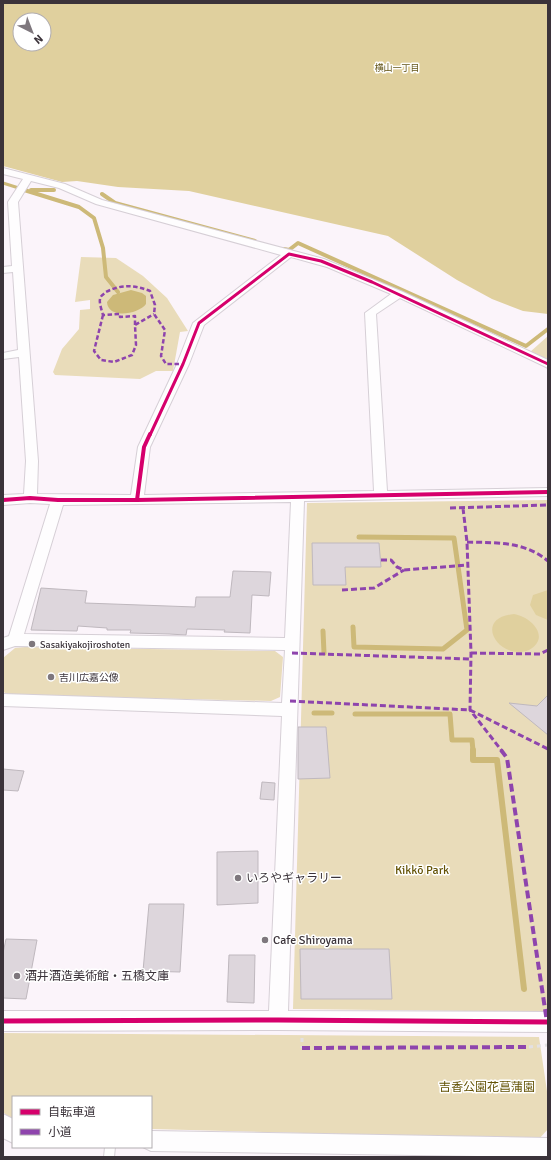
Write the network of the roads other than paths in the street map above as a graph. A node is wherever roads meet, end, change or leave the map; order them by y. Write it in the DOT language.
graph roads {
  1 [pos="3,171"];
  2 [pos="28,179"];
  3 [pos="289,254"];
  4 [pos="19,268"];
  5 [pos="3,270"];
  6 [pos="399,294"];
  7 [pos="23,353"];
  8 [pos="3,356"];
  9 [pos="548,364"];
  10 [pos="548,492"];
  11 [pos="381,495"];
  12 [pos="298,496"];
  13 [pos="30,498"];
  14 [pos="3,500"];
  15 [pos="58,500"];
  16 [pos="137,500"];
  17 [pos="9,642"];
  18 [pos="293,644"];
  19 [pos="3,700"];
  20 [pos="290,710"];
  21 [pos="278,1020"];
  22 [pos="3,1021"];
  23 [pos="548,1025"];
  24 [pos="3,1124"];
  25 [pos="12,1132"];
  26 [pos="152,1141"];
  27 [pos="548,1148"];
  1 -- 2 [label="street"];
  2 -- 3 [label="street"];
  2 -- 4 [label="street"];
  3 -- 6 [label="street"];
  3 -- 16 [label="street"];
  4 -- 5 [label="street"];
  4 -- 7 [label="street"];
  6 -- 9 [label="street"];
  6 -- 11 [label="street"];
  7 -- 8 [label="street"];
  7 -- 13 [label="street"];
  10 -- 11 [label="street"];
  11 -- 12 [label="street"];
  12 -- 16 [label="street"];
  12 -- 18 [label="street"];
  13 -- 14 [label="street"];
  13 -- 15 [label="street"];
  15 -- 16 [label="street"];
  15 -- 17 [label="street"];
  17 -- 18 [label="street"];
  18 -- 20 [label="street"];
  19 -- 20 [label="street"];
  20 -- 21 [label="street"];
  21 -- 22 [label="street"];
  21 -- 23 [label="street"];
  24 -- 25 [label="street"];
  26 -- 27 [label="street"];
}
